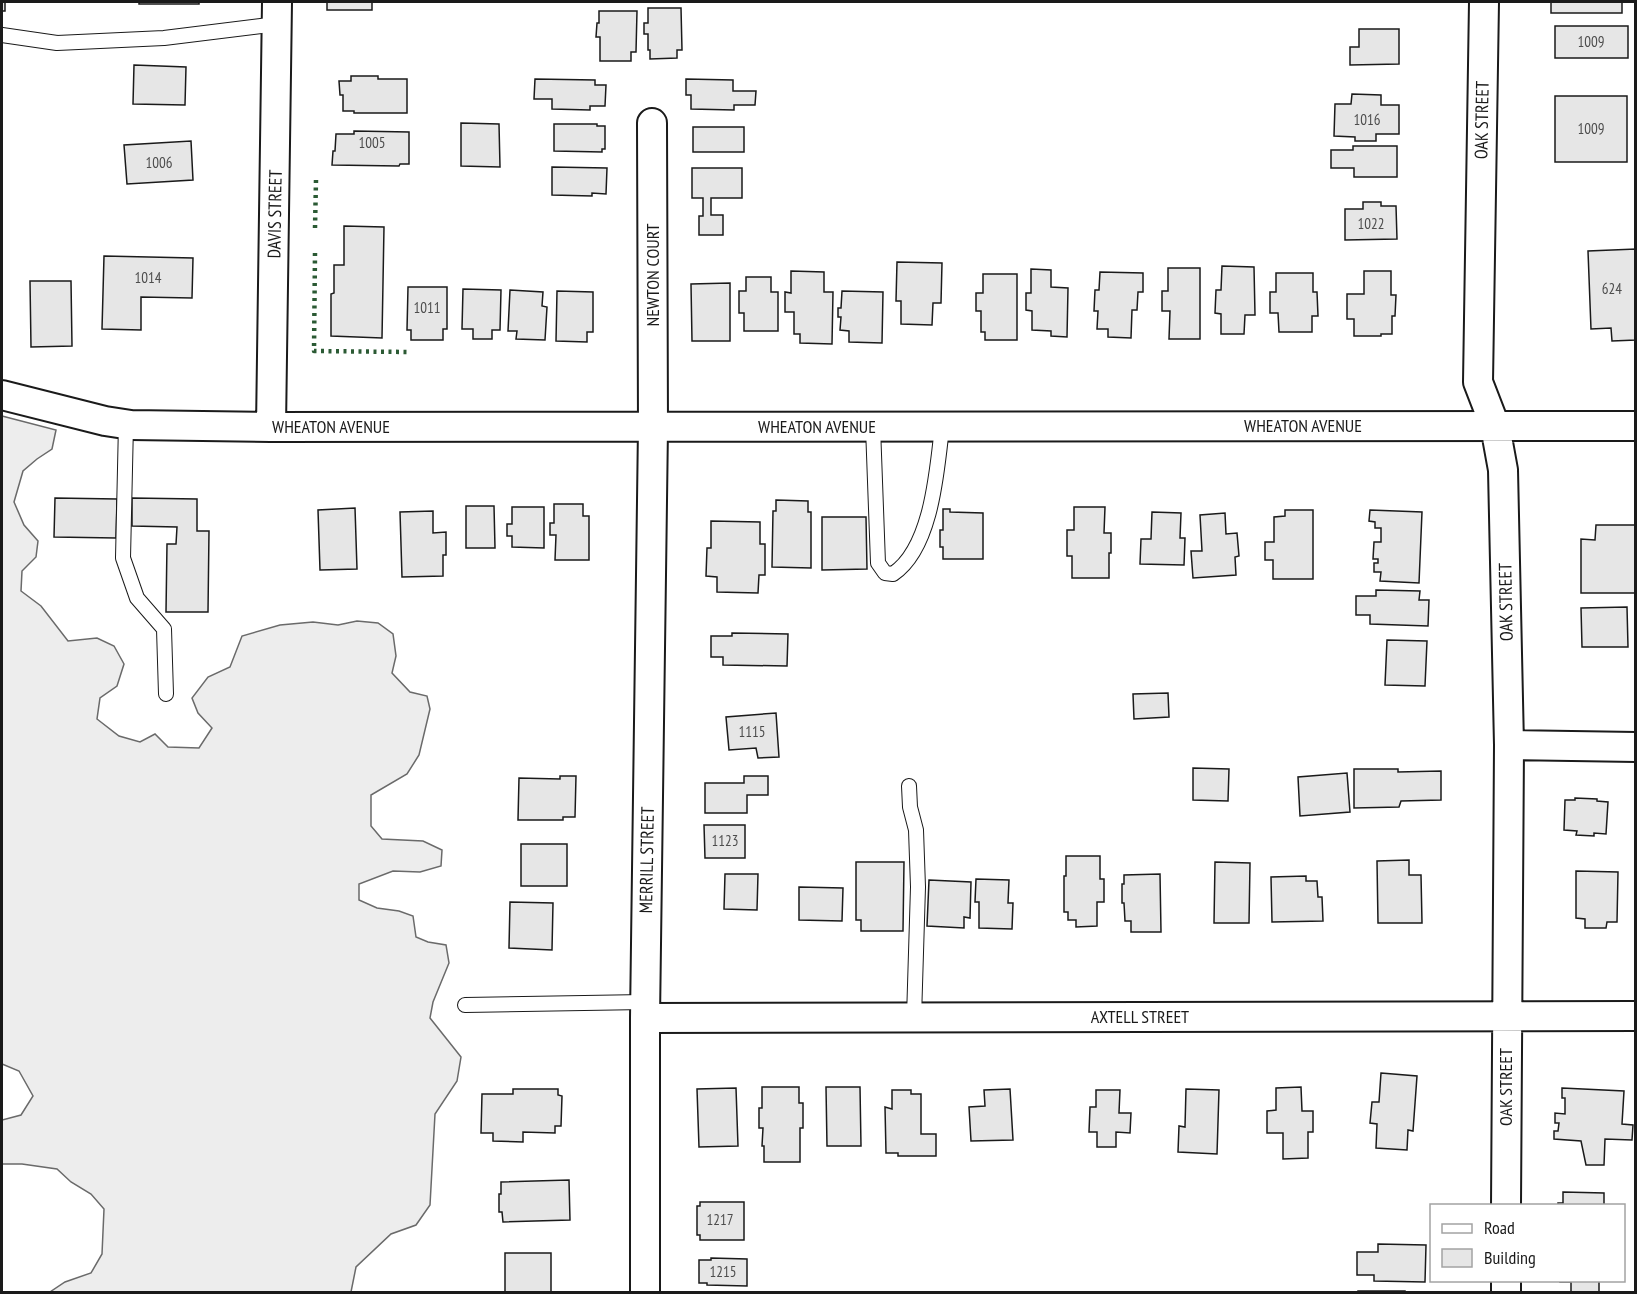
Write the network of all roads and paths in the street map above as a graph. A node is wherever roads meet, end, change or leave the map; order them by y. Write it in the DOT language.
graph roads {
  1 [pos="1484,2"];
  2 [pos="277,13"];
  3 [pos="2,35"];
  4 [pos="652,123"];
  5 [pos="2,395"];
  6 [pos="126,424"];
  7 [pos="1495,426"];
  8 [pos="1635,426"];
  9 [pos="271,427"];
  10 [pos="653,427"];
  11 [pos="873,427"];
  12 [pos="942,427"];
  13 [pos="166,694"];
  14 [pos="1509,745"];
  15 [pos="1635,747"];
  16 [pos="909,786"];
  17 [pos="465,1005"];
  18 [pos="645,1010"];
  19 [pos="1506,1016"];
  20 [pos="1635,1016"];
  21 [pos="914,1018"];
  22 [pos="1506,1204"];
  23 [pos="645,1293"];
  1 -- 7 [label="street, OAK STREET"];
  2 -- 3 [label="lane"];
  2 -- 9 [label="street, DAVIS STREET"];
  4 -- 10 [label="street, NEWTON COURT"];
  5 -- 6 [label="street, WHEATON AVENUE"];
  6 -- 9 [label="street, WHEATON AVENUE"];
  6 -- 13 [label="lane"];
  7 -- 8 [label="street, WHEATON AVENUE"];
  7 -- 12 [label="street, WHEATON AVENUE"];
  7 -- 14 [label="street, OAK STREET"];
  9 -- 10 [label="street, WHEATON AVENUE"];
  10 -- 11 [label="street, WHEATON AVENUE"];
  10 -- 18 [label="street, MERRILL STREET"];
  11 -- 12 [label="street, WHEATON AVENUE"];
  11 -- 12 [label="lane"];
  14 -- 15 [label="street"];
  14 -- 19 [label="street, OAK STREET"];
  16 -- 21 [label="lane"];
  17 -- 18 [label="lane"];
  18 -- 21 [label="street, AXTELL STREET"];
  18 -- 23 [label="street, MERRILL STREET"];
  19 -- 20 [label="street, AXTELL STREET"];
  19 -- 21 [label="street, AXTELL STREET"];
  19 -- 22 [label="street, OAK STREET"];
}
